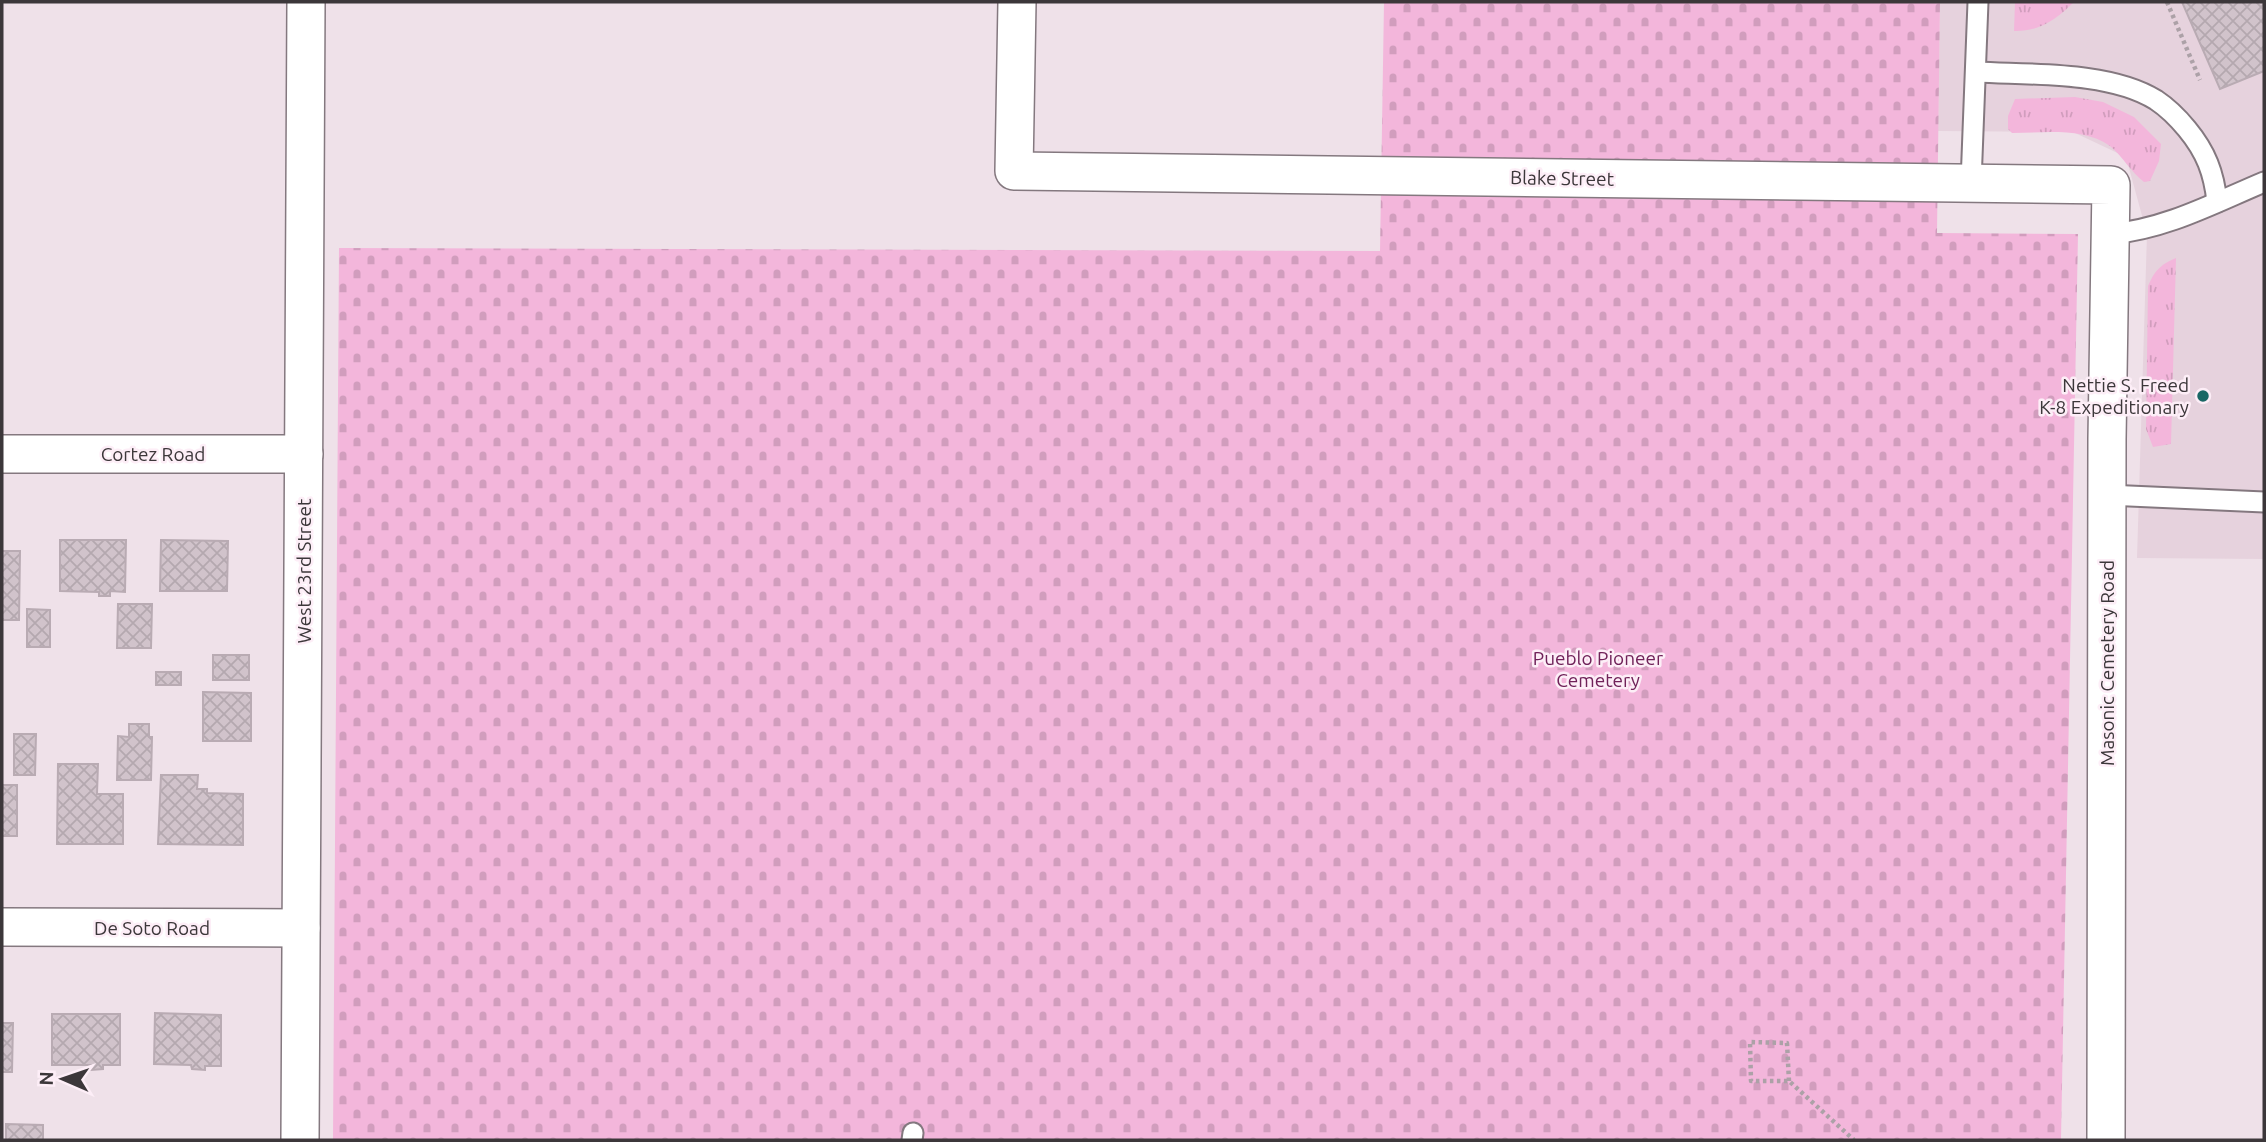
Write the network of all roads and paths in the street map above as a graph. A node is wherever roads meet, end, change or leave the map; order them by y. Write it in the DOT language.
graph roads {
  1 [pos="306,2"];
  2 [pos="1017,2"];
  3 [pos="1978,2"];
  4 [pos="2167,2"];
  5 [pos="1977,72"];
  6 [pos="2200,80"];
  7 [pos="2264,182"];
  8 [pos="1971,183"];
  9 [pos="2111,185"];
  10 [pos="2217,202"];
  11 [pos="2111,234"];
  12 [pos="2,454"];
  13 [pos="304,454"];
  14 [pos="2107,495"];
  15 [pos="2264,502"];
  16 [pos="2,927"];
  17 [pos="302,928"];
  18 [pos="1789,1081"];
  19 [pos="300,1140"];
  20 [pos="1854,1140"];
  21 [pos="2106,1140"];
  1 -- 13 [label="street, West 23rd Street"];
  2 -- 8 [label="street, Blake Street"];
  3 -- 5 [label="lane"];
  4 -- 6 [label="path"];
  5 -- 8 [label="lane"];
  5 -- 10 [label="lane"];
  7 -- 10 [label="lane"];
  8 -- 9 [label="street, Blake Street"];
  9 -- 11 [label="street, Masonic Cemetery Road"];
  10 -- 11 [label="lane"];
  11 -- 14 [label="street, Masonic Cemetery Road"];
  12 -- 13 [label="street, Cortez Road"];
  13 -- 17 [label="street, West 23rd Street"];
  14 -- 15 [label="lane"];
  14 -- 21 [label="street, Masonic Cemetery Road"];
  16 -- 17 [label="street, De Soto Road"];
  17 -- 19 [label="street, West 23rd Street"];
  18 -- 18 [label="path"];
  18 -- 20 [label="path"];
}
